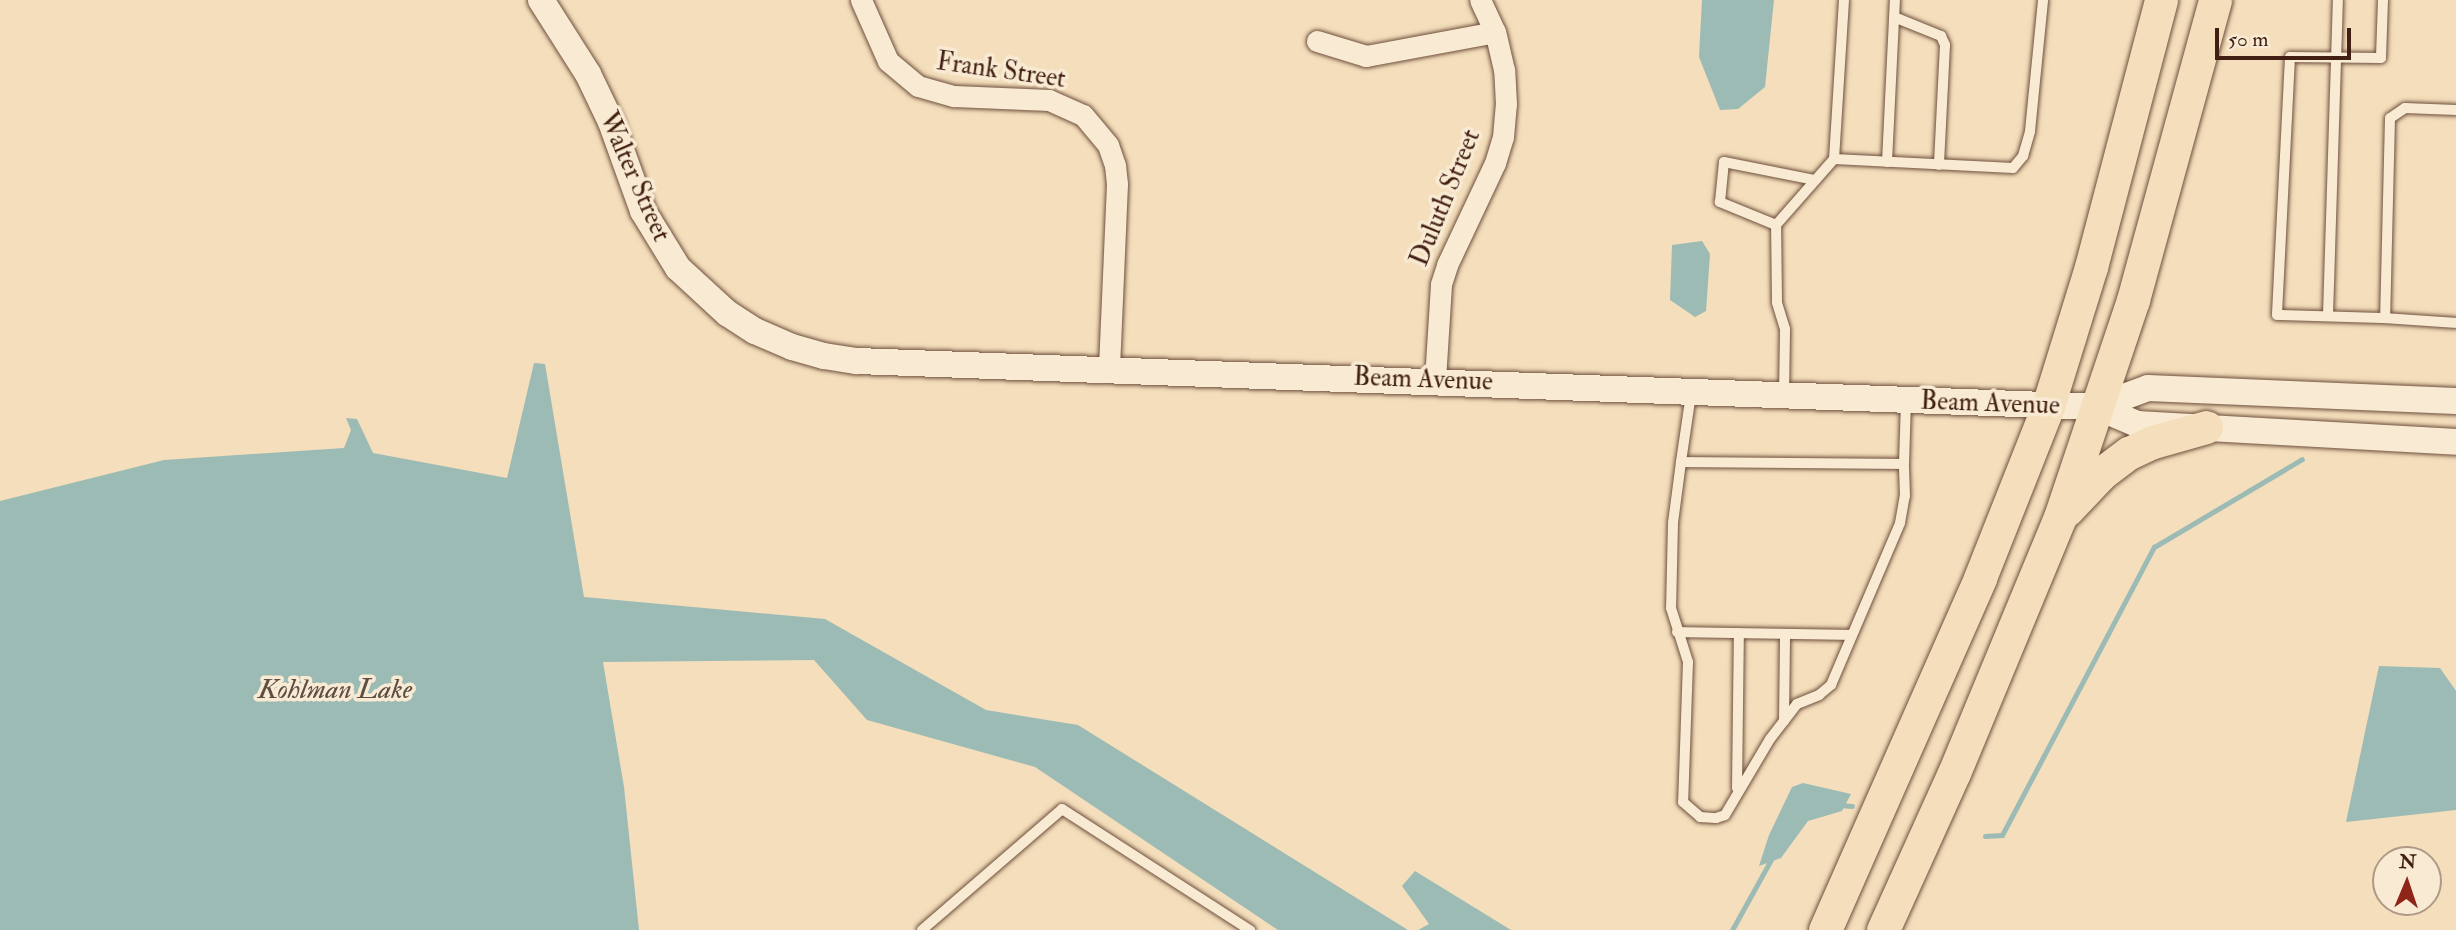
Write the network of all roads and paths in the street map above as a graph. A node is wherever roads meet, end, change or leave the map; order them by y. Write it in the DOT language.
graph roads {
  1 [pos="541,0"];
  2 [pos="861,0"];
  3 [pos="1480,0"];
  4 [pos="1844,0"];
  5 [pos="1895,0"];
  6 [pos="2042,0"];
  7 [pos="2161,0"];
  8 [pos="2215,0"];
  9 [pos="2338,0"];
  10 [pos="2383,0"];
  11 [pos="1894,17"];
  12 [pos="1495,32"];
  13 [pos="1317,41"];
  14 [pos="2334,58"];
  15 [pos="2456,110"];
  16 [pos="1834,159"];
  17 [pos="1887,162"];
  18 [pos="1939,165"];
  19 [pos="1815,180"];
  20 [pos="1776,225"];
  21 [pos="2328,315"];
  22 [pos="2385,318"];
  23 [pos="2456,323"];
  24 [pos="754,331"];
  25 [pos="1109,370"];
  26 [pos="1435,380"];
  27 [pos="1692,391"];
  28 [pos="1784,395"];
  29 [pos="1906,401"];
  30 [pos="2456,401"];
  31 [pos="2048,406"];
  32 [pos="2097,407"];
  33 [pos="2206,427"];
  34 [pos="2456,442"];
  35 [pos="1681,462"];
  36 [pos="1904,464"];
  37 [pos="2060,517"];
  38 [pos="1677,632"];
  39 [pos="1740,633"];
  40 [pos="1786,634"];
  41 [pos="1852,635"];
  42 [pos="1784,721"];
  43 [pos="1737,792"];
  44 [pos="922,930"];
  45 [pos="1250,930"];
  46 [pos="1825,930"];
  47 [pos="1883,930"];
  1 -- 24 [label="street, Walter Street"];
  2 -- 25 [label="street, Frank Street"];
  3 -- 12 [label="street, Duluth Street"];
  4 -- 16 [label="lane"];
  5 -- 11 [label="lane"];
  6 -- 18 [label="lane"];
  7 -- 31 [label="main road"];
  8 -- 32 [label="main road"];
  9 -- 14 [label="lane"];
  10 -- 14 [label="lane"];
  11 -- 17 [label="lane"];
  11 -- 18 [label="lane"];
  12 -- 13 [label="street"];
  12 -- 26 [label="street, Duluth Street"];
  14 -- 21 [label="lane"];
  14 -- 21 [label="lane"];
  15 -- 22 [label="lane"];
  16 -- 17 [label="lane"];
  16 -- 19 [label="lane"];
  17 -- 18 [label="lane"];
  19 -- 20 [label="lane"];
  19 -- 20 [label="lane"];
  20 -- 28 [label="lane"];
  21 -- 22 [label="lane"];
  22 -- 23 [label="lane"];
  24 -- 25 [label="street, Beam Avenue"];
  25 -- 26 [label="street, Beam Avenue"];
  26 -- 27 [label="street, Beam Avenue"];
  27 -- 28 [label="street, Beam Avenue"];
  27 -- 35 [label="lane"];
  28 -- 29 [label="street, Beam Avenue"];
  29 -- 31 [label="street, Beam Avenue"];
  29 -- 36 [label="lane"];
  30 -- 32 [label="street, Beam Avenue"];
  31 -- 32 [label="street, Beam Avenue"];
  31 -- 46 [label="main road"];
  32 -- 33 [label="street, Beam Avenue"];
  32 -- 37 [label="main road"];
  33 -- 34 [label="street, Beam Avenue"];
  33 -- 37 [label="main road"];
  35 -- 36 [label="lane"];
  35 -- 38 [label="lane"];
  36 -- 41 [label="lane"];
  37 -- 47 [label="main road"];
  38 -- 39 [label="lane"];
  38 -- 43 [label="lane"];
  39 -- 40 [label="lane"];
  39 -- 43 [label="lane"];
  40 -- 41 [label="lane"];
  40 -- 42 [label="lane"];
  41 -- 42 [label="lane"];
  42 -- 43 [label="lane"];
  44 -- 45 [label="lane"];
}
